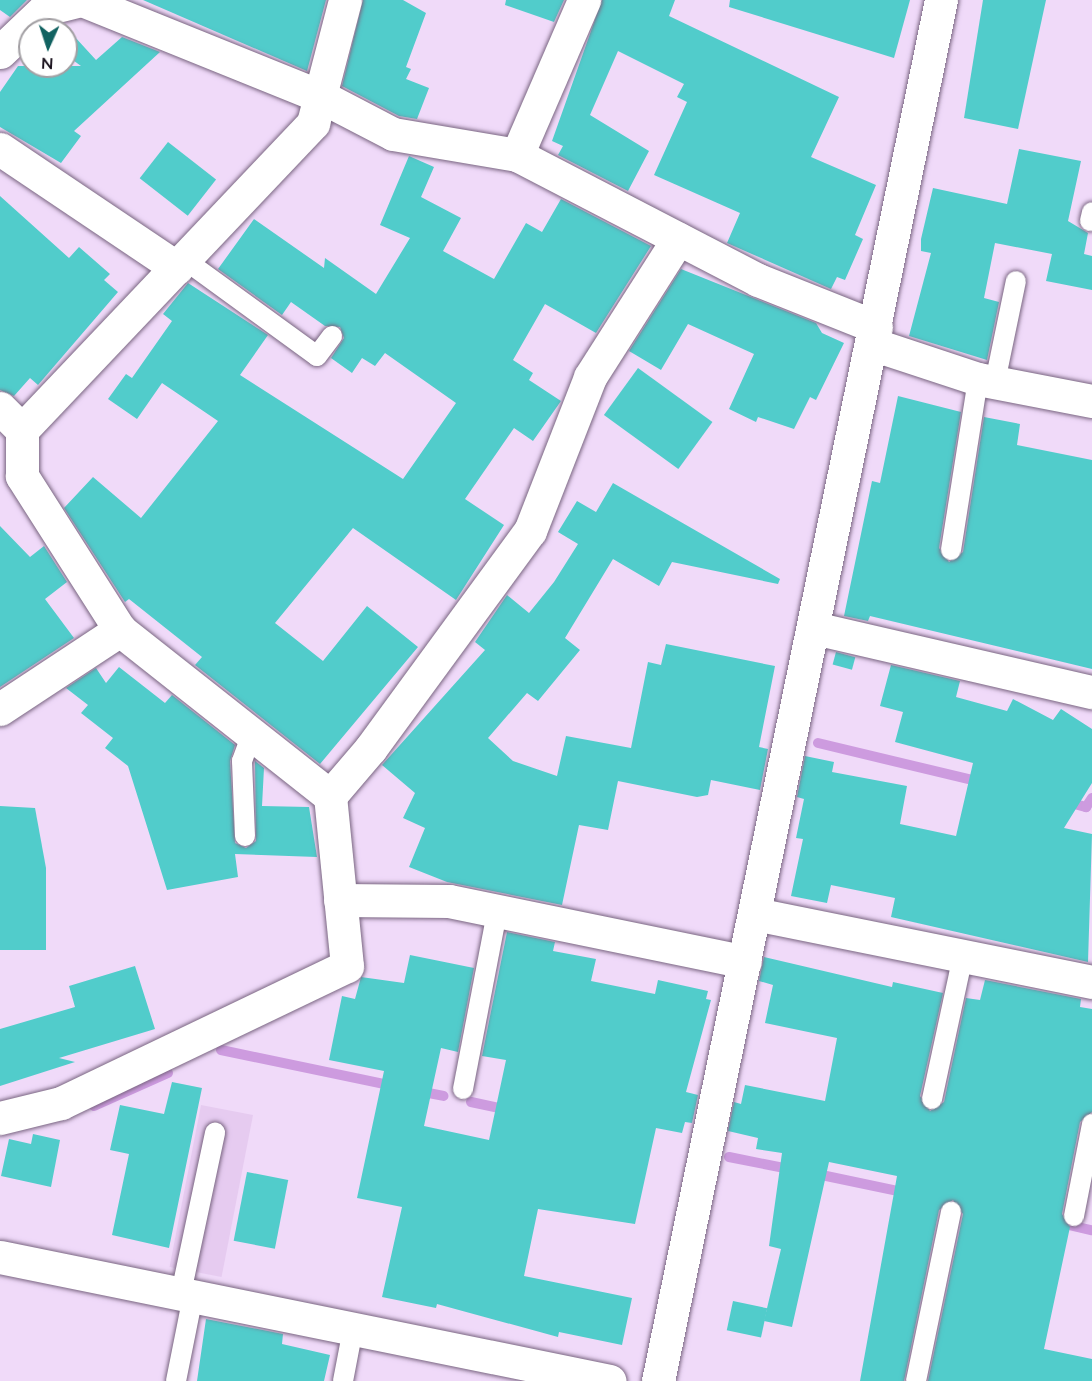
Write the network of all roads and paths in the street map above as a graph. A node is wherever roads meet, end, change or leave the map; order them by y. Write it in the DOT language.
graph roads {
  1 [pos="81,0"];
  2 [pos="345,0"];
  3 [pos="584,0"];
  4 [pos="941,0"];
  5 [pos="0,52"];
  6 [pos="320,96"];
  7 [pos="0,149"];
  8 [pos="517,155"];
  9 [pos="678,239"];
  10 [pos="181,264"];
  11 [pos="1016,281"];
  12 [pos="332,336"];
  13 [pos="874,336"];
  14 [pos="987,380"];
  15 [pos="1092,401"];
  16 [pos="11,419"];
  17 [pos="951,550"];
  18 [pos="814,628"];
  19 [pos="120,630"];
  20 [pos="1092,692"];
  21 [pos="0,709"];
  22 [pos="251,736"];
  23 [pos="330,796"];
  24 [pos="245,836"];
  25 [pos="340,900"];
  26 [pos="497,912"];
  27 [pos="755,914"];
  28 [pos="963,956"];
  29 [pos="745,962"];
  30 [pos="1092,982"];
  31 [pos="463,1089"];
  32 [pos="932,1099"];
  33 [pos="0,1118"];
  34 [pos="1092,1124"];
  35 [pos="214,1133"];
  36 [pos="951,1212"];
  37 [pos="1074,1216"];
  38 [pos="0,1257"];
  39 [pos="187,1295"];
  40 [pos="353,1329"];
  41 [pos="176,1381"];
  42 [pos="343,1381"];
  43 [pos="610,1381"];
  44 [pos="658,1381"];
  45 [pos="916,1381"];
  1 -- 5 [label="street"];
  1 -- 6 [label="street"];
  2 -- 6 [label="street"];
  3 -- 8 [label="street"];
  4 -- 13 [label="street"];
  6 -- 8 [label="street"];
  6 -- 10 [label="street"];
  7 -- 10 [label="street"];
  8 -- 9 [label="street"];
  9 -- 13 [label="street"];
  9 -- 23 [label="street"];
  10 -- 12 [label="lane"];
  10 -- 16 [label="street"];
  11 -- 14 [label="lane"];
  13 -- 14 [label="street"];
  13 -- 18 [label="street"];
  14 -- 15 [label="street"];
  14 -- 17 [label="lane"];
  16 -- 19 [label="street"];
  18 -- 20 [label="street"];
  18 -- 27 [label="street"];
  19 -- 21 [label="street"];
  19 -- 22 [label="street"];
  22 -- 23 [label="street"];
  22 -- 24 [label="lane"];
  23 -- 25 [label="street"];
  25 -- 26 [label="street"];
  25 -- 33 [label="street"];
  26 -- 29 [label="street"];
  26 -- 31 [label="lane"];
  27 -- 28 [label="street"];
  27 -- 29 [label="street"];
  28 -- 30 [label="street"];
  28 -- 32 [label="lane"];
  29 -- 44 [label="street"];
  34 -- 37 [label="lane"];
  35 -- 39 [label="lane"];
  36 -- 45 [label="lane"];
  38 -- 39 [label="street"];
  39 -- 40 [label="street"];
  39 -- 41 [label="lane"];
  40 -- 42 [label="lane"];
  40 -- 43 [label="street"];
}
